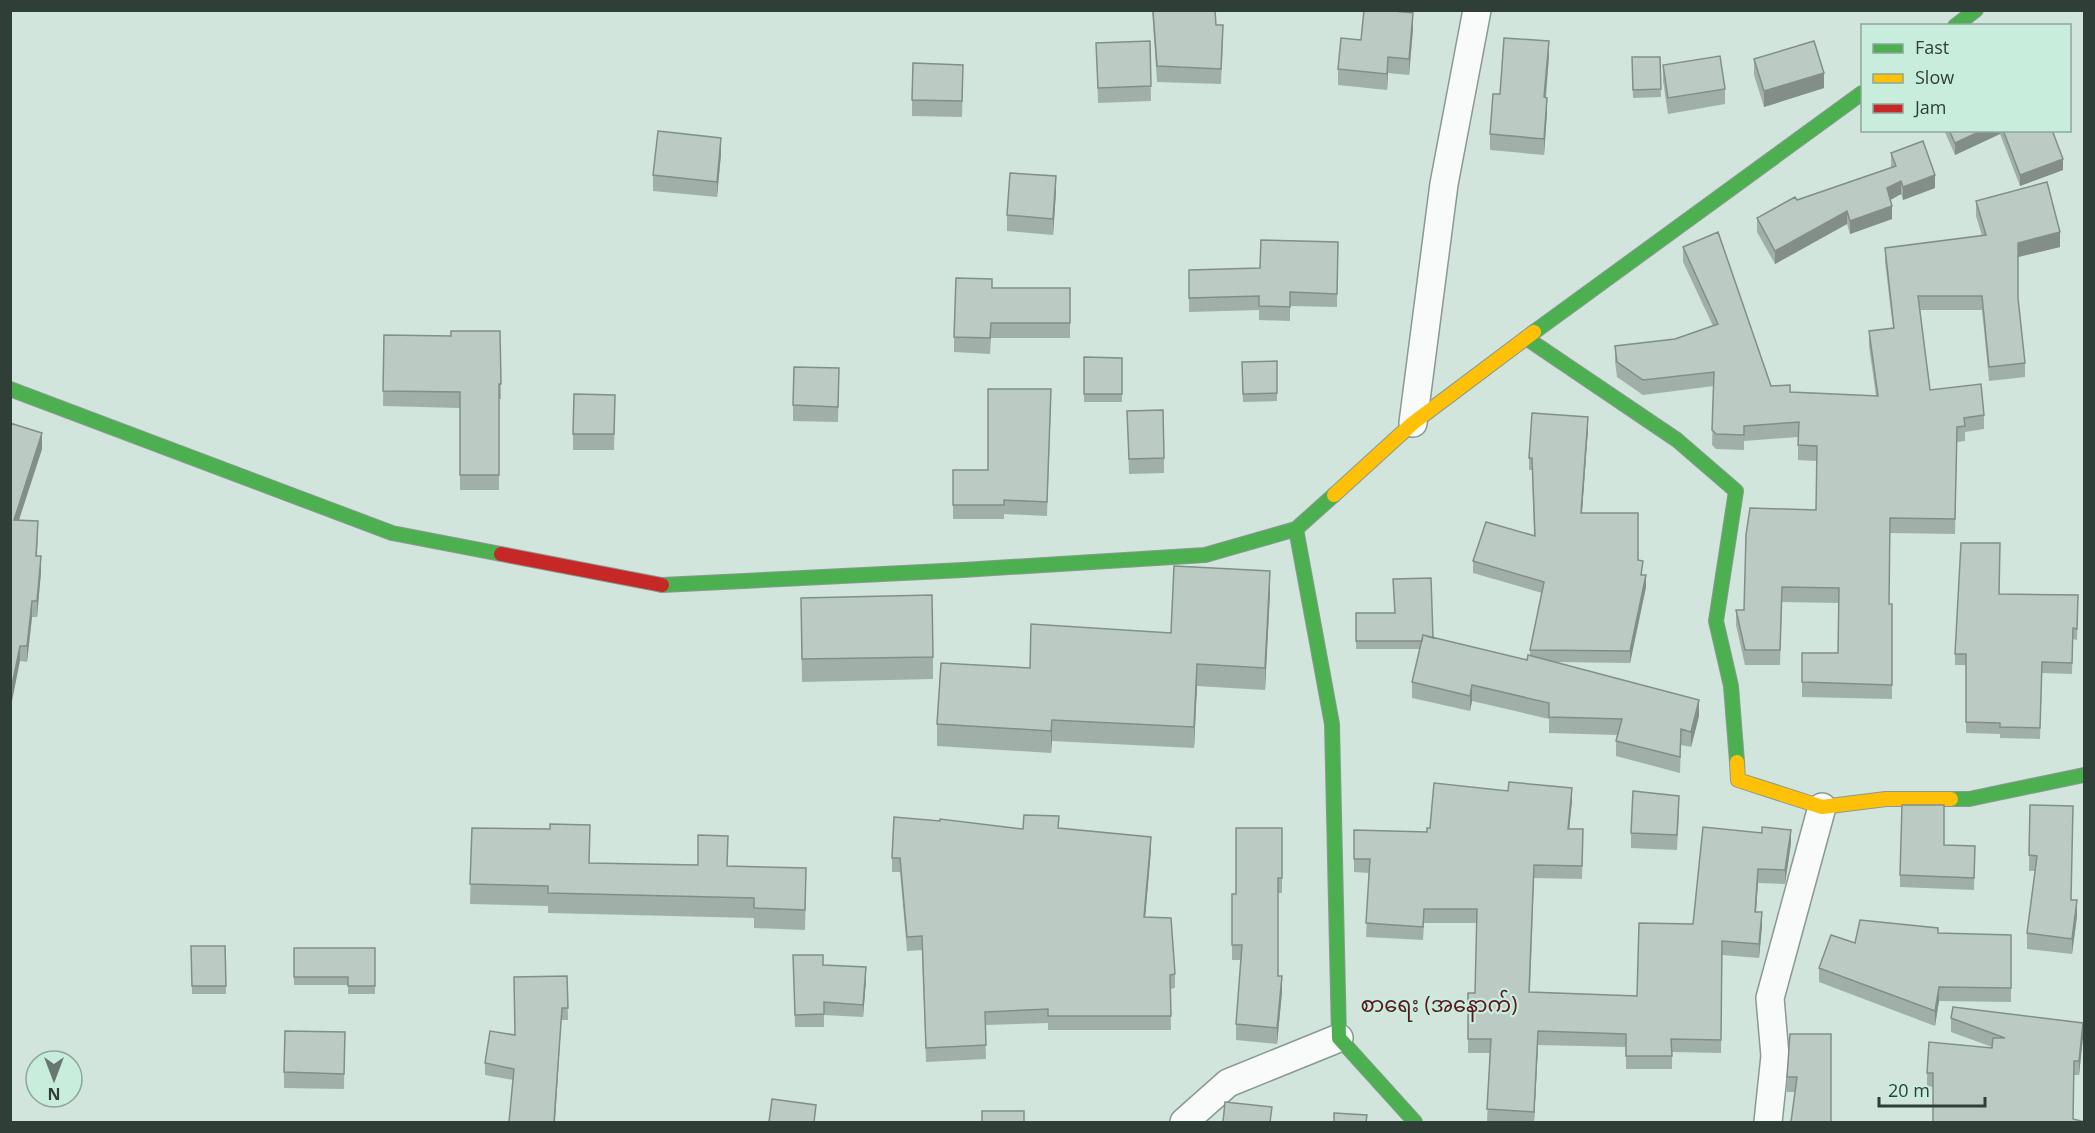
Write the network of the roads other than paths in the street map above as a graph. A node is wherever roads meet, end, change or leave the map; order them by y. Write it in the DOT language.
graph roads {
  1 [pos="1477,10"];
  2 [pos="1976,10"];
  3 [pos="1958,24"];
  4 [pos="1861,94"];
  5 [pos="1526,338"];
  6 [pos="10,389"];
  7 [pos="1413,423"];
  8 [pos="1296,529"];
  9 [pos="2085,775"];
  10 [pos="1822,807"];
  11 [pos="1339,1038"];
  12 [pos="1184,1122"];
  13 [pos="1415,1122"];
  14 [pos="1768,1122"];
  1 -- 7 [label="street"];
  2 -- 3 [label="street"];
  4 -- 5 [label="street"];
  5 -- 7 [label="street"];
  5 -- 10 [label="street"];
  6 -- 8 [label="street"];
  7 -- 8 [label="street"];
  8 -- 11 [label="street"];
  9 -- 10 [label="street"];
  10 -- 14 [label="street"];
  11 -- 12 [label="street"];
  11 -- 13 [label="street"];
}
